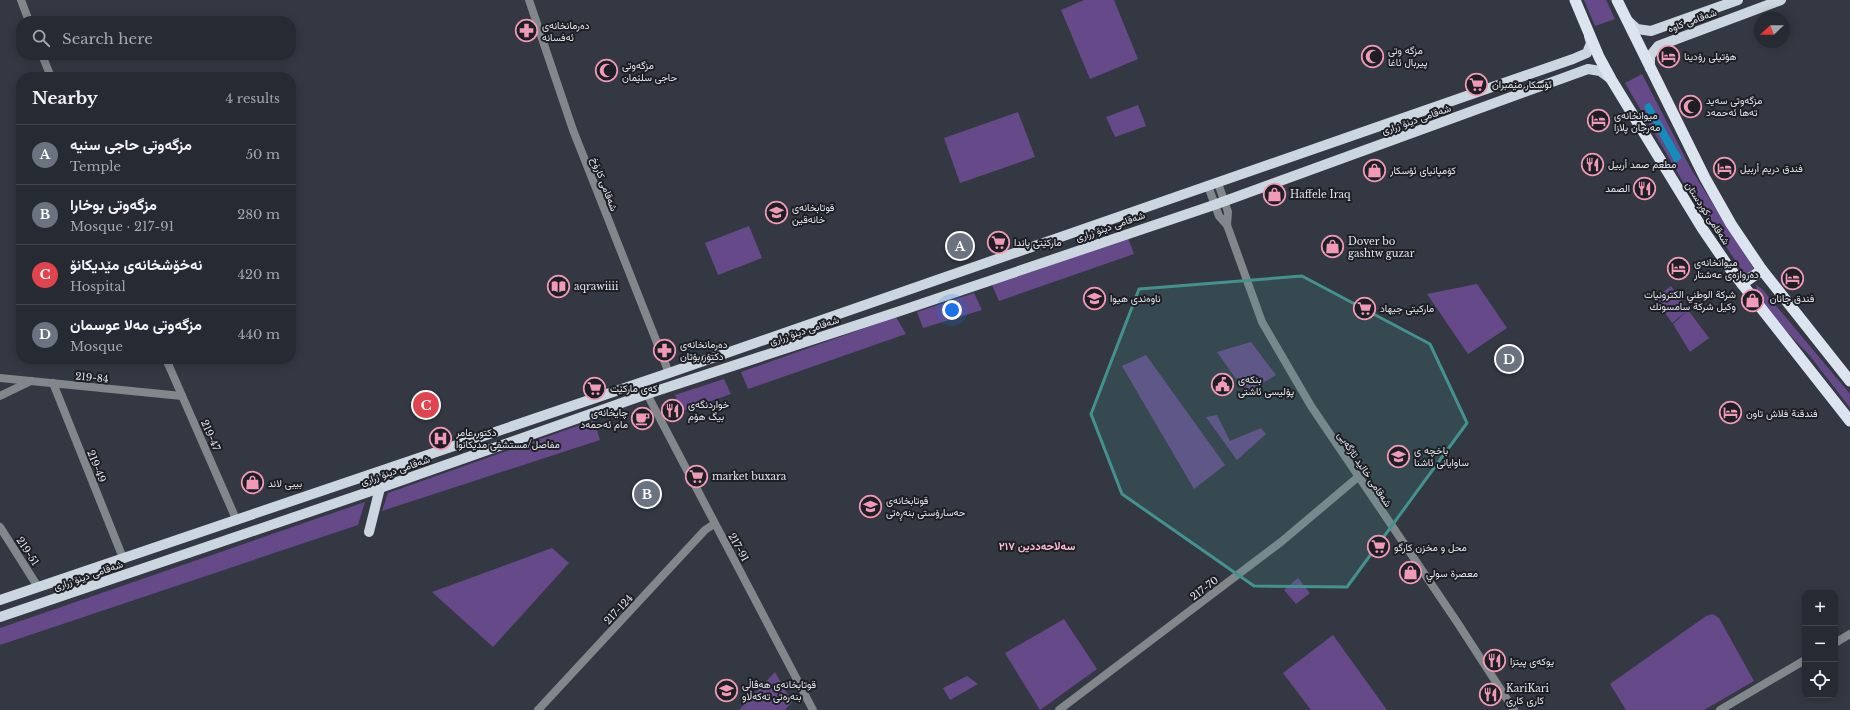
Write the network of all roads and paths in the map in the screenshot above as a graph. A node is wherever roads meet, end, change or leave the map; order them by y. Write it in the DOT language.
graph roads {
  1 [pos="21,0"];
  2 [pos="529,0"];
  3 [pos="1575,0"];
  4 [pos="1617,0"];
  5 [pos="1738,0"];
  6 [pos="1781,0"];
  7 [pos="27,16"];
  8 [pos="1625,18"];
  9 [pos="1662,28"];
  10 [pos="1589,34"];
  11 [pos="1667,42"];
  12 [pos="1573,59"];
  13 [pos="44,60"];
  14 [pos="1650,68"];
  15 [pos="49,72"];
  16 [pos="1580,73"];
  17 [pos="1611,79"];
  18 [pos="1213,185"];
  19 [pos="1225,201"];
  20 [pos="1214,204"];
  21 [pos="1227,225"];
  22 [pos="1762,270"];
  23 [pos="1742,284"];
  24 [pos="168,364"];
  25 [pos="668,373"];
  26 [pos="0,378"];
  27 [pos="31,381"];
  28 [pos="1850,382"];
  29 [pos="53,383"];
  30 [pos="647,394"];
  31 [pos="0,396"];
  32 [pos="182,396"];
  33 [pos="1850,421"];
  34 [pos="1358,477"];
  35 [pos="380,488"];
  36 [pos="236,519"];
  37 [pos="714,524"];
  38 [pos="0,527"];
  39 [pos="370,532"];
  40 [pos="123,558"];
  41 [pos="38,587"];
  42 [pos="0,600"];
  43 [pos="0,617"];
  44 [pos="1850,634"];
  45 [pos="1838,641"];
  46 [pos="1802,662"];
  47 [pos="538,710"];
  48 [pos="813,710"];
  49 [pos="1059,710"];
  50 [pos="1514,710"];
  51 [pos="1720,710"];
  1 -- 7 [label="street"];
  2 -- 25 [label="street, شەقامی کارۆخ"];
  3 -- 10 [label="highway, شەقامی کوردستان"];
  4 -- 8 [label="highway, شەقامی کوردستان"];
  5 -- 9 [label="main road, شەقامی کاوە"];
  6 -- 11 [label="main road, شەقامی کاوە"];
  8 -- 9 [label="main road, شەقامی کاوە"];
  8 -- 14 [label="highway, شەقامی کوردستان"];
  9 -- 11 [label="main road"];
  10 -- 12 [label="main road, شەقامی دینۆ زراری"];
  10 -- 17 [label="highway, شەقامی کوردستان"];
  11 -- 14 [label="main road, شەقامی کاوە"];
  12 -- 16 [label="main road"];
  12 -- 18 [label="main road, شەقامی دینۆ زراری"];
  13 -- 15 [label="street"];
  14 -- 22 [label="highway, شەقامی کوردستان"];
  16 -- 17 [label="main road, شەقامی دینۆ زراری"];
  16 -- 19 [label="main road, شەقامی دینۆ زراری"];
  17 -- 23 [label="highway, شەقامی کوردستان"];
  18 -- 19 [label="street"];
  18 -- 20 [label="street"];
  18 -- 25 [label="main road, شەقامی دینۆ زراری"];
  19 -- 20 [label="main road, شەقامی دینۆ زراری"];
  19 -- 21 [label="street"];
  20 -- 21 [label="street"];
  20 -- 30 [label="main road, شەقامی دینۆ زراری"];
  21 -- 34 [label="street, شەقامی خالید ئاژگەیی"];
  22 -- 23 [label="highway"];
  22 -- 28 [label="highway, شەقامی کوردستان"];
  23 -- 33 [label="highway, شەقامی کوردستان"];
  24 -- 32 [label="street, 219-47"];
  25 -- 36 [label="main road, شەقامی دینۆ زراری"];
  26 -- 27 [label="street, 219-84"];
  27 -- 29 [label="street, 219-84"];
  27 -- 31 [label="street"];
  29 -- 32 [label="street, 219-84"];
  29 -- 40 [label="street, 219-49"];
  30 -- 35 [label="main road, شەقامی دینۆ زراری"];
  30 -- 37 [label="street, 217-91"];
  32 -- 36 [label="street, 219-47"];
  34 -- 49 [label="street, 217-70"];
  34 -- 50 [label="street, شەقامی خالید ئاژگەیی"];
  35 -- 39 [label="main road"];
  35 -- 43 [label="main road, شەقامی دینۆ زراری"];
  36 -- 40 [label="main road, شەقامی دینۆ زراری"];
  37 -- 47 [label="street, 217-124"];
  37 -- 48 [label="street, 217-91"];
  38 -- 41 [label="street, 219-51"];
  40 -- 41 [label="main road, شەقامی دینۆ زراری"];
  41 -- 42 [label="main road, شەقامی دینۆ زراری"];
  44 -- 45 [label="street"];
  46 -- 51 [label="street"];
}
